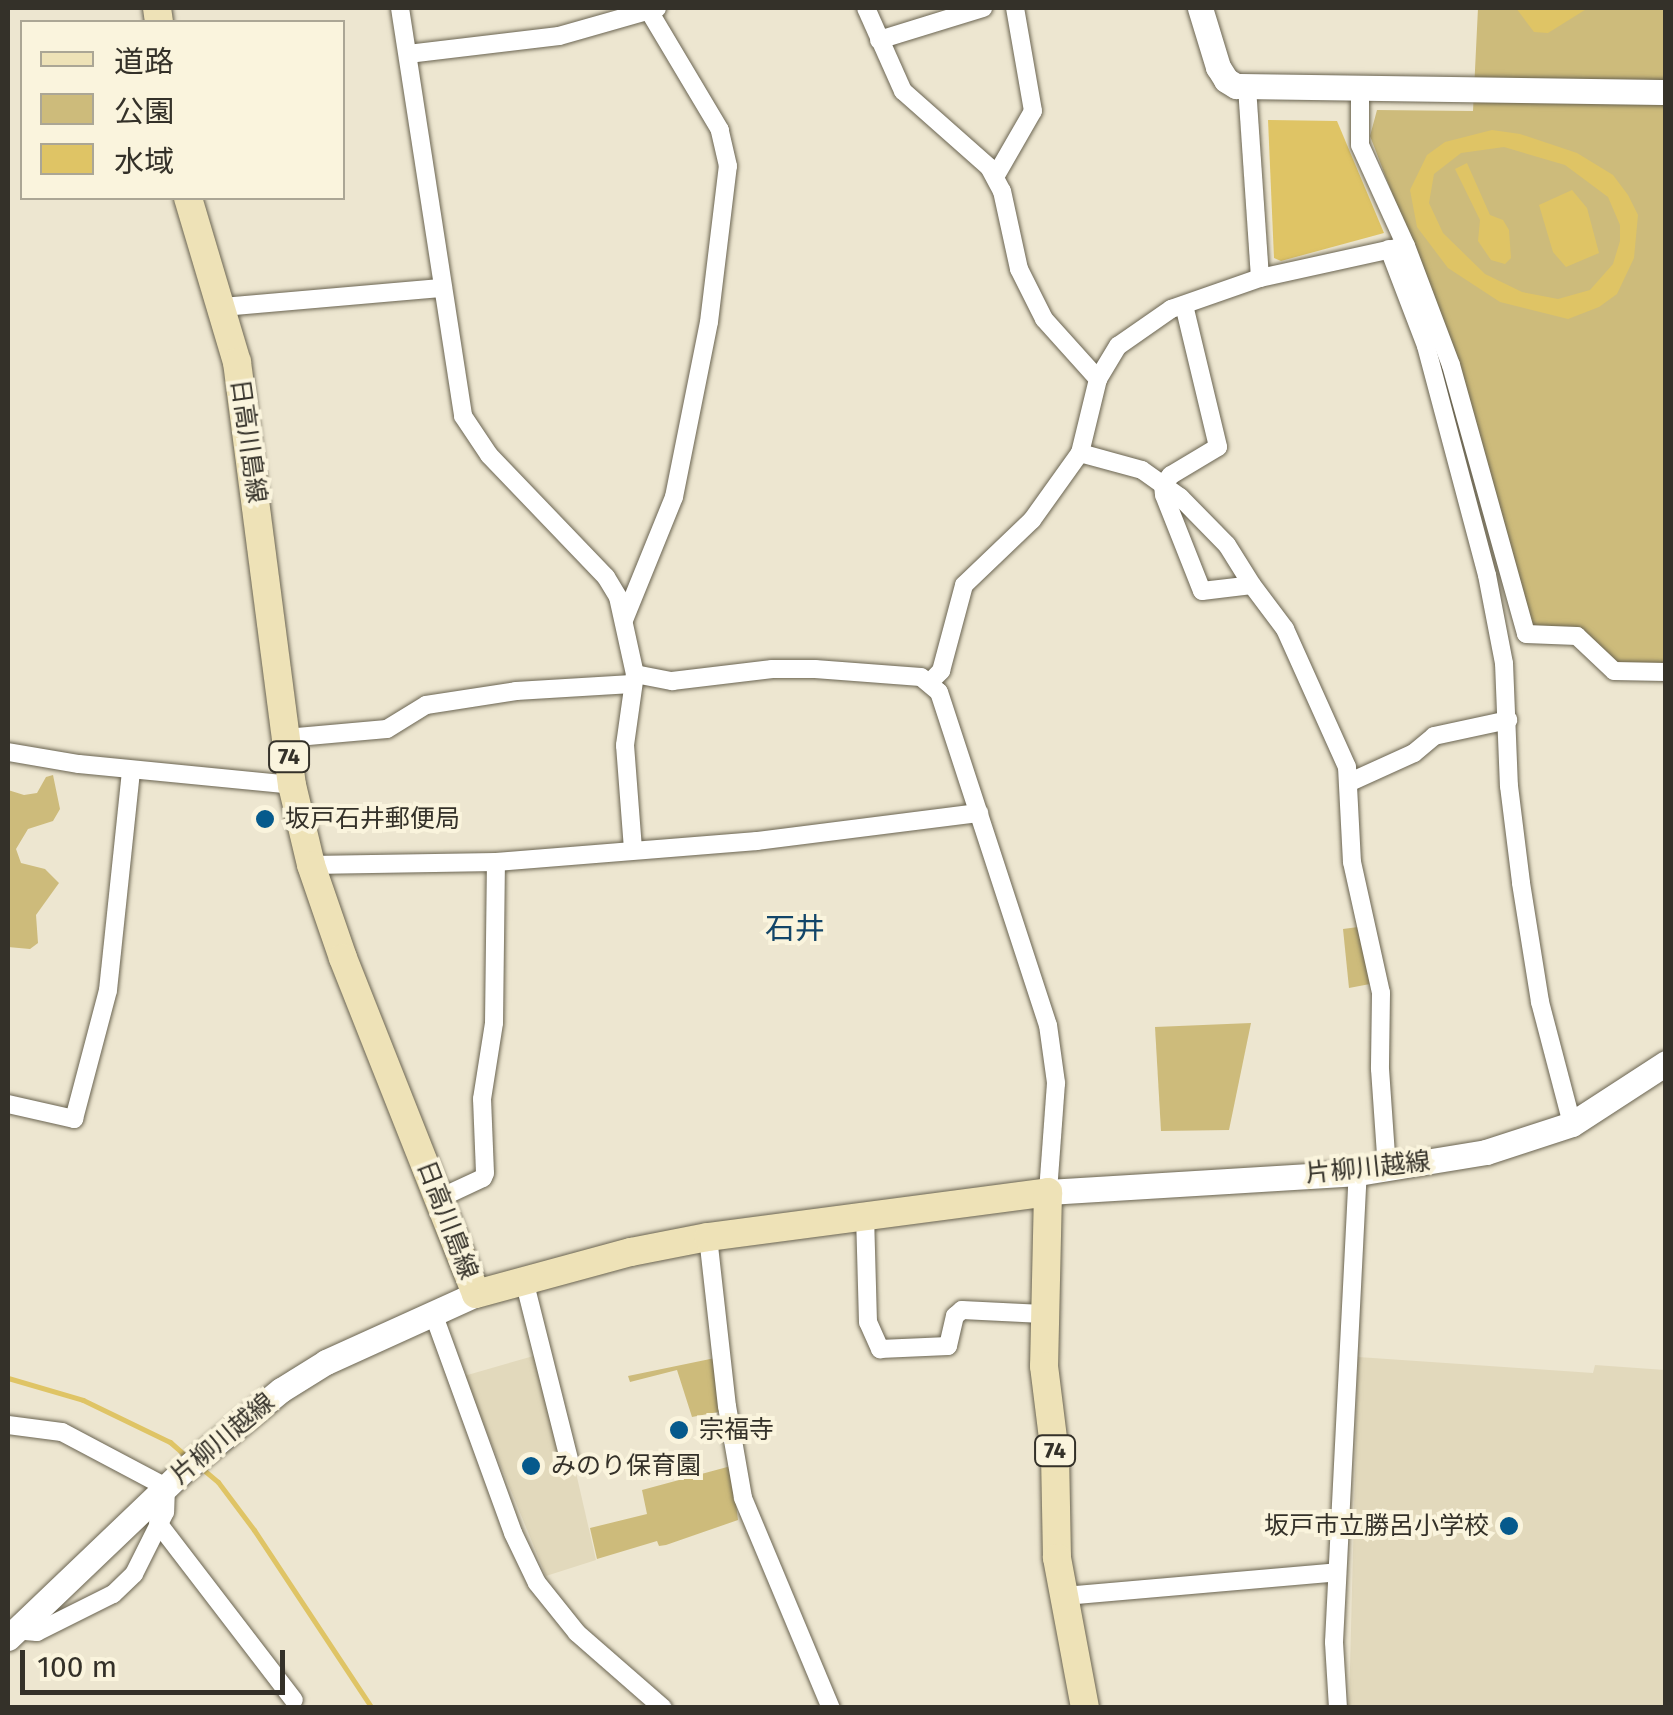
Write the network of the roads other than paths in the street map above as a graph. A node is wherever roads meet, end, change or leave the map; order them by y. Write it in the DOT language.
graph roads {
  1 [pos="400,8"];
  2 [pos="866,8"];
  3 [pos="983,8"];
  4 [pos="1015,8"];
  5 [pos="1200,8"];
  6 [pos="653,9"];
  7 [pos="879,40"];
  8 [pos="408,54"];
  9 [pos="1247,87"];
  10 [pos="1360,89"];
  11 [pos="1666,92"];
  12 [pos="995,178"];
  13 [pos="189,200"];
  14 [pos="1398,248"];
  15 [pos="1260,278"];
  16 [pos="440,288"];
  17 [pos="1184,304"];
  18 [pos="223,307"];
  19 [pos="1098,379"];
  20 [pos="1080,453"];
  21 [pos="1162,485"];
  22 [pos="1252,586"];
  23 [pos="624,620"];
  24 [pos="1666,672"];
  25 [pos="634,679"];
  26 [pos="930,682"];
  27 [pos="1508,720"];
  28 [pos="286,738"];
  29 [pos="8,752"];
  30 [pos="132,770"];
  31 [pos="1348,784"];
  32 [pos="292,785"];
  33 [pos="979,813"];
  34 [pos="634,848"];
  35 [pos="496,862"];
  36 [pos="311,865"];
  37 [pos="1666,1063"];
  38 [pos="8,1104"];
  39 [pos="1572,1124"];
  40 [pos="1387,1170"];
  41 [pos="1358,1173"];
  42 [pos="1048,1192"];
  43 [pos="440,1198"];
  44 [pos="865,1215"];
  45 [pos="708,1237"];
  46 [pos="524,1280"];
  47 [pos="476,1294"];
  48 [pos="433,1313"];
  49 [pos="1043,1314"];
  50 [pos="8,1425"];
  51 [pos="569,1459"];
  52 [pos="185,1470"];
  53 [pos="158,1524"];
  54 [pos="1337,1572"];
  55 [pos="1065,1596"];
  56 [pos="12,1634"];
  57 [pos="294,1700"];
  58 [pos="663,1708"];
  59 [pos="830,1708"];
  60 [pos="1085,1708"];
  61 [pos="1338,1708"];
  1 -- 8 [label="street"];
  2 -- 7 [label="street"];
  3 -- 7 [label="street"];
  4 -- 12 [label="street"];
  5 -- 9 [label="main road"];
  6 -- 8 [label="street"];
  6 -- 23 [label="street"];
  7 -- 12 [label="street"];
  8 -- 16 [label="street"];
  9 -- 10 [label="main road"];
  9 -- 15 [label="street"];
  10 -- 11 [label="main road"];
  10 -- 14 [label="street"];
  12 -- 19 [label="street"];
  13 -- 18 [label="main road, 日高川島線 / 74"];
  14 -- 15 [label="street"];
  14 -- 24 [label="street"];
  14 -- 27 [label="street"];
  15 -- 17 [label="street"];
  16 -- 18 [label="street"];
  16 -- 23 [label="street"];
  17 -- 19 [label="street"];
  17 -- 21 [label="street"];
  18 -- 28 [label="main road, 日高川島線 / 74"];
  19 -- 20 [label="street"];
  20 -- 21 [label="street"];
  20 -- 26 [label="street"];
  21 -- 22 [label="street"];
  21 -- 22 [label="street"];
  22 -- 31 [label="street"];
  23 -- 25 [label="street"];
  25 -- 26 [label="street"];
  25 -- 28 [label="street"];
  25 -- 34 [label="street"];
  26 -- 33 [label="street"];
  27 -- 31 [label="street"];
  27 -- 39 [label="street"];
  28 -- 32 [label="main road, 日高川島線 / 74"];
  29 -- 30 [label="street"];
  30 -- 32 [label="street"];
  30 -- 38 [label="street"];
  31 -- 40 [label="street"];
  32 -- 36 [label="main road, 日高川島線 / 74"];
  33 -- 34 [label="street"];
  33 -- 42 [label="street"];
  34 -- 35 [label="street"];
  35 -- 36 [label="street"];
  35 -- 43 [label="street"];
  36 -- 43 [label="main road, 日高川島線 / 74"];
  37 -- 39 [label="main road, 片柳川越線"];
  39 -- 40 [label="main road, 片柳川越線"];
  40 -- 41 [label="main road, 片柳川越線"];
  41 -- 42 [label="main road, 片柳川越線"];
  41 -- 54 [label="street"];
  42 -- 44 [label="main road, 日高川島線"];
  42 -- 49 [label="main road, 74"];
  43 -- 47 [label="main road, 日高川島線 / 74"];
  44 -- 45 [label="main road, 日高川島線"];
  44 -- 49 [label="street"];
  45 -- 46 [label="main road, 日高川島線"];
  45 -- 59 [label="street"];
  46 -- 47 [label="main road, 日高川島線"];
  46 -- 51 [label="street"];
  47 -- 48 [label="main road, 片柳川越線"];
  48 -- 52 [label="main road, 片柳川越線"];
  48 -- 58 [label="street"];
  49 -- 55 [label="main road, 74"];
  50 -- 52 [label="street"];
  52 -- 53 [label="street"];
  52 -- 56 [label="main road, 片柳川越線"];
  53 -- 56 [label="street"];
  53 -- 57 [label="street"];
  54 -- 55 [label="street"];
  54 -- 61 [label="street"];
  55 -- 60 [label="main road, 74"];
}
